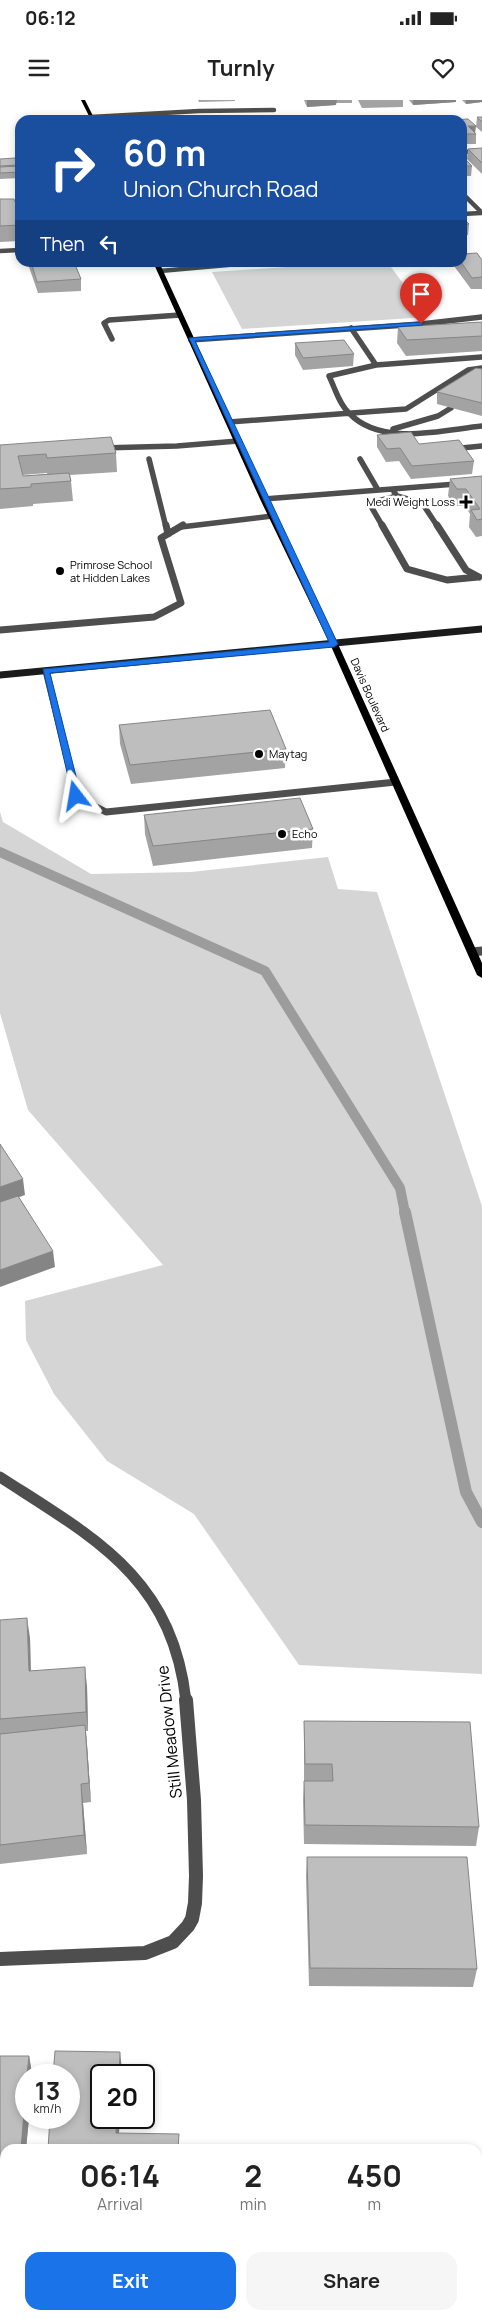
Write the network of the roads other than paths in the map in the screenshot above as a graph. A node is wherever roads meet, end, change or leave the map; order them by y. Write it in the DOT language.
graph roads {
  1 [pos="83,100"];
  2 [pos="90,115"];
  3 [pos="146,115"];
  4 [pos="277,115"];
  5 [pos="482,151"];
  6 [pos="467,152"];
  7 [pos="467,198"];
  8 [pos="482,213"];
  9 [pos="467,214"];
  10 [pos="15,250"];
  11 [pos="0,251"];
  12 [pos="158,267"];
  13 [pos="206,267"];
  14 [pos="160,271"];
  15 [pos="180,315"];
  16 [pos="482,317"];
  17 [pos="397,325"];
  18 [pos="351,328"];
  19 [pos="401,330"];
  20 [pos="112,339"];
  21 [pos="191,340"];
  22 [pos="482,357"];
  23 [pos="376,365"];
  24 [pos="482,368"];
  25 [pos="451,408"];
  26 [pos="349,414"];
  27 [pos="229,422"];
  28 [pos="481,426"];
  29 [pos="381,432"];
  30 [pos="238,441"];
  31 [pos="482,446"];
  32 [pos="93,448"];
  33 [pos="448,449"];
  34 [pos="149,459"];
  35 [pos="360,459"];
  36 [pos="482,482"];
  37 [pos="392,489"];
  38 [pos="378,490"];
  39 [pos="397,496"];
  40 [pos="264,499"];
  41 [pos="272,516"];
  42 [pos="168,534"];
  43 [pos="480,577"];
  44 [pos="482,629"];
  45 [pos="0,630"];
  46 [pos="334,644"];
  47 [pos="46,671"];
  48 [pos="0,675"];
  49 [pos="396,782"];
  50 [pos="477,952"];
  51 [pos="482,975"];
  52 [pos="0,1477"];
  53 [pos="0,1959"];
  1 -- 2 [label="main road"];
  3 -- 4 [label="street"];
  5 -- 6 [label="street"];
  7 -- 8 [label="street"];
  8 -- 9 [label="street"];
  10 -- 11 [label="street"];
  12 -- 14 [label="main road, Davis Boulevard"];
  13 -- 14 [label="street"];
  14 -- 15 [label="main road, Davis Boulevard"];
  15 -- 20 [label="street"];
  15 -- 21 [label="main road, Davis Boulevard"];
  16 -- 17 [label="street"];
  17 -- 18 [label="street"];
  17 -- 19 [label="street"];
  18 -- 21 [label="street"];
  18 -- 23 [label="street"];
  21 -- 27 [label="main road, Davis Boulevard"];
  22 -- 23 [label="street"];
  23 -- 26 [label="street"];
  24 -- 26 [label="street"];
  25 -- 29 [label="street"];
  26 -- 27 [label="street"];
  26 -- 29 [label="street"];
  27 -- 30 [label="main road, Davis Boulevard"];
  28 -- 29 [label="street"];
  30 -- 32 [label="street"];
  30 -- 40 [label="main road, Davis Boulevard"];
  31 -- 33 [label="street"];
  34 -- 42 [label="street"];
  35 -- 38 [label="street"];
  36 -- 37 [label="street"];
  37 -- 38 [label="street"];
  37 -- 39 [label="street"];
  38 -- 40 [label="street"];
  39 -- 43 [label="street"];
  39 -- 43 [label="street"];
  40 -- 41 [label="main road, Davis Boulevard"];
  41 -- 42 [label="street"];
  41 -- 46 [label="main road, Davis Boulevard"];
  42 -- 45 [label="street"];
  44 -- 46 [label="street"];
  46 -- 47 [label="street"];
  46 -- 49 [label="main road, Davis Boulevard"];
  47 -- 48 [label="street"];
  47 -- 49 [label="street"];
  49 -- 50 [label="main road, Davis Boulevard"];
  50 -- 51 [label="main road, Davis Boulevard"];
  52 -- 53 [label="street, Still Meadow Drive"];
}
